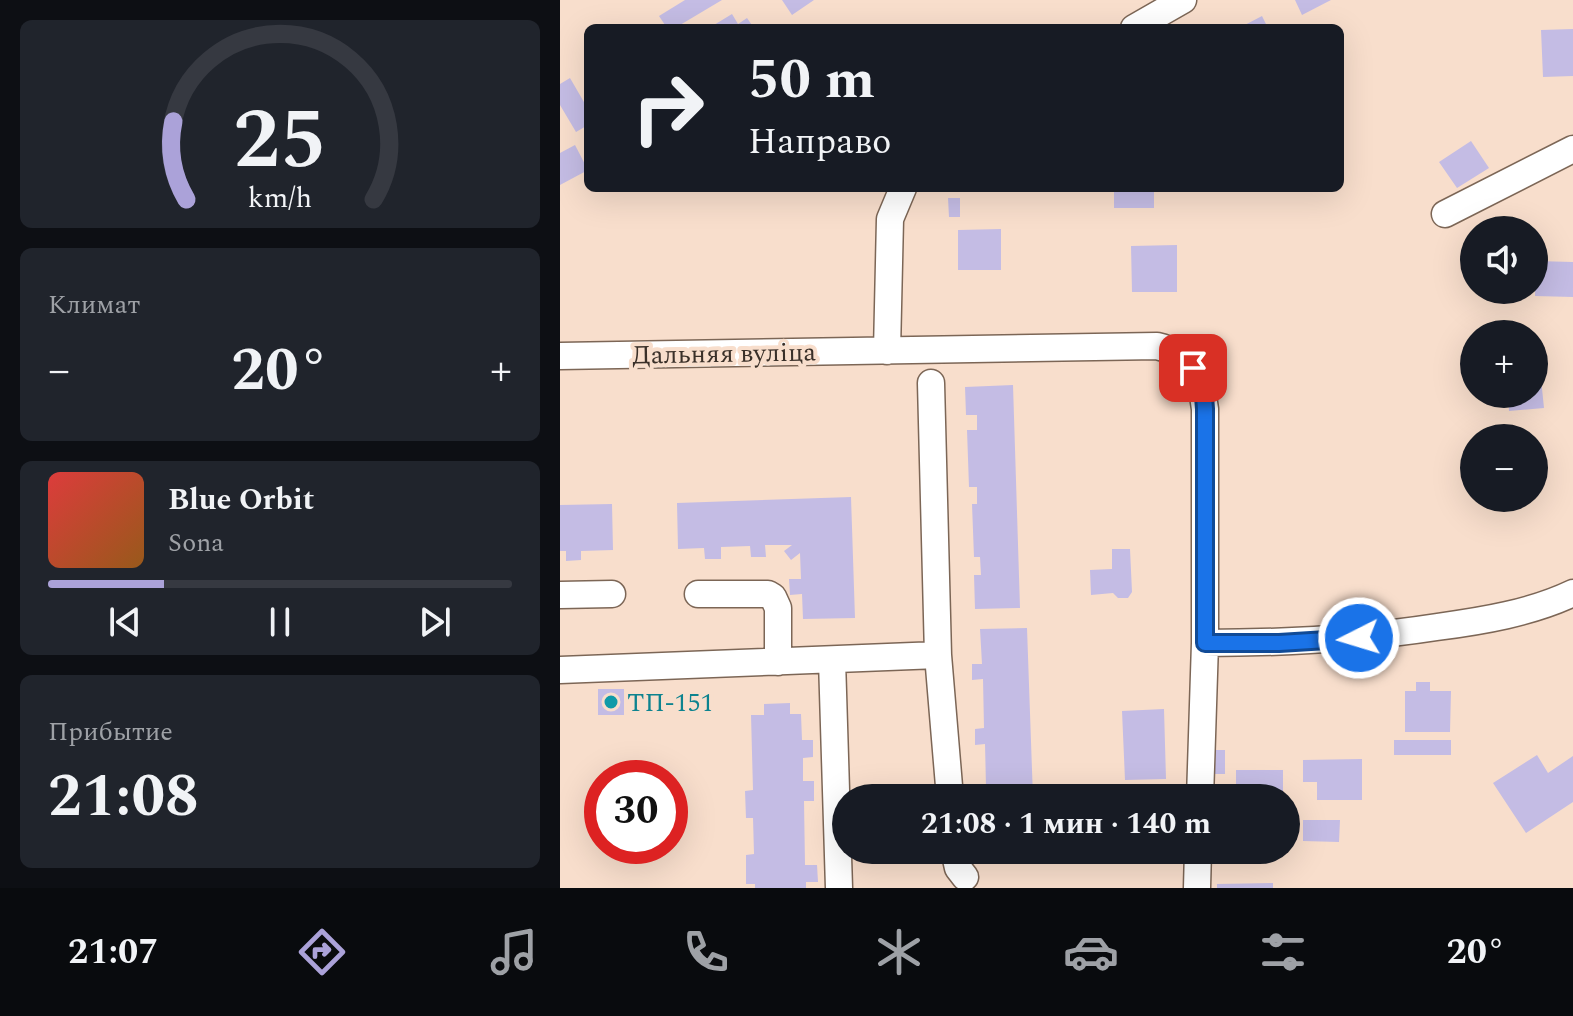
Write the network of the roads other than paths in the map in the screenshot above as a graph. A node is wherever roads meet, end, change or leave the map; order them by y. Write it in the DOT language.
graph roads {
  1 [pos="1183,0"];
  2 [pos="1141,24"];
  3 [pos="1573,149"];
  4 [pos="901,192"];
  5 [pos="1445,214"];
  6 [pos="887,351"];
  7 [pos="560,356"];
  8 [pos="931,383"];
  9 [pos="1573,593"];
  10 [pos="612,594"];
  11 [pos="698,594"];
  12 [pos="560,595"];
  13 [pos="1205,643"];
  14 [pos="938,655"];
  15 [pos="832,660"];
  16 [pos="778,662"];
  17 [pos="560,670"];
  18 [pos="949,784"];
  19 [pos="1200,784"];
  20 [pos="957,864"];
  21 [pos="1198,864"];
  22 [pos="965,877"];
  23 [pos="839,888"];
  24 [pos="1197,888"];
  1 -- 2 [label="street"];
  3 -- 5 [label="street"];
  4 -- 6 [label="street"];
  6 -- 7 [label="street, Дальняя вуліца"];
  6 -- 13 [label="street, Дальняя вуліца"];
  8 -- 14 [label="street"];
  9 -- 13 [label="street"];
  10 -- 12 [label="street"];
  11 -- 16 [label="street"];
  13 -- 19 [label="street"];
  14 -- 15 [label="street"];
  14 -- 18 [label="street"];
  15 -- 16 [label="street"];
  15 -- 23 [label="street"];
  16 -- 17 [label="street"];
  20 -- 22 [label="street"];
  21 -- 24 [label="street"];
}
